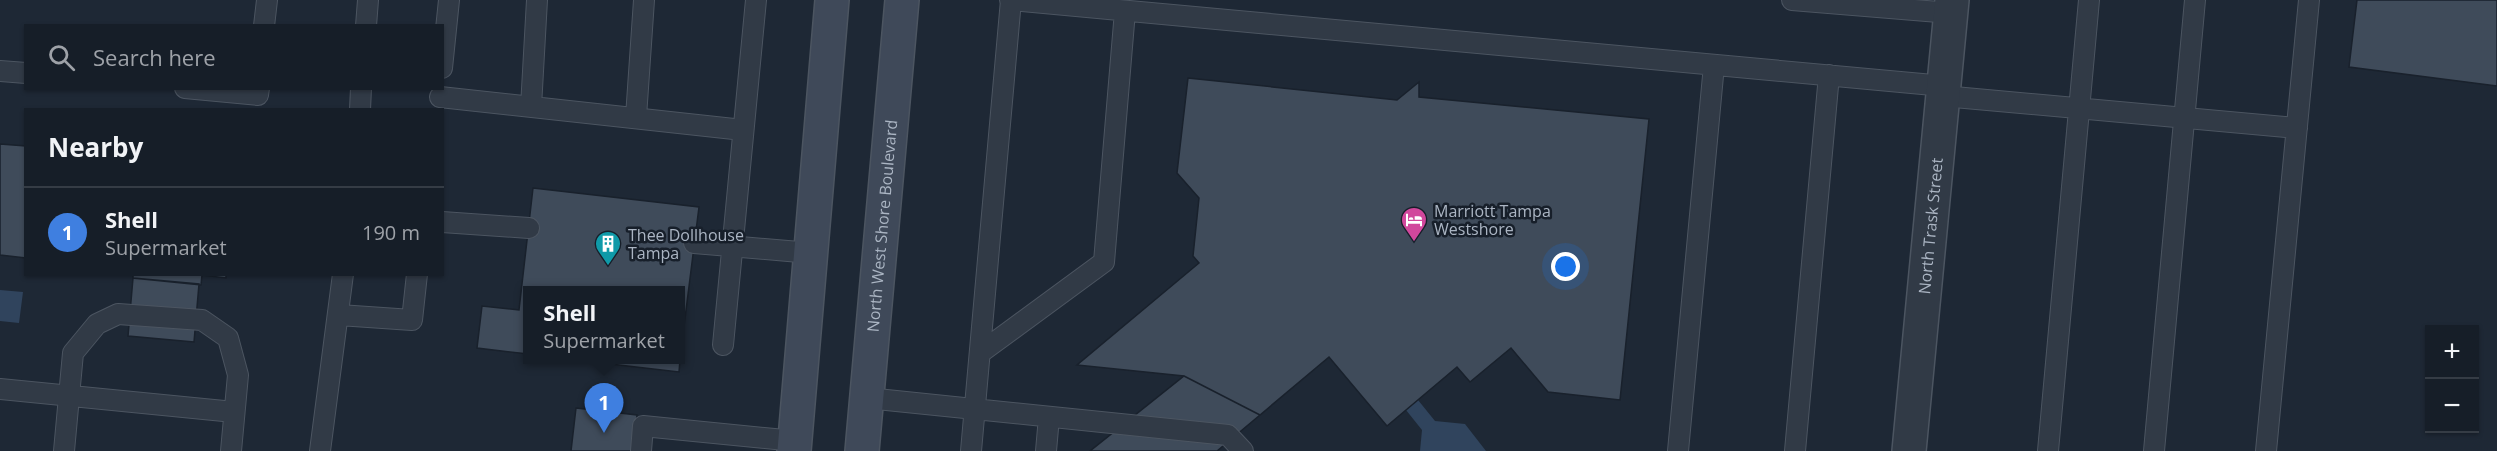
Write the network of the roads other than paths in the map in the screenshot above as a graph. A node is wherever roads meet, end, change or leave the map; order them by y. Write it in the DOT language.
graph roads {
  1 [pos="267,0"];
  2 [pos="368,0"];
  3 [pos="449,0"];
  4 [pos="537,0"];
  5 [pos="644,0"];
  6 [pos="756,0"];
  7 [pos="832,0"];
  8 [pos="903,0"];
  9 [pos="1011,0"];
  10 [pos="1792,0"];
  11 [pos="2089,0"];
  12 [pos="2194,0"];
  13 [pos="2309,0"];
  14 [pos="1889,4"];
  15 [pos="1952,7"];
  16 [pos="1125,11"];
  17 [pos="264,24"];
  18 [pos="366,24"];
  19 [pos="444,49"];
  20 [pos="1714,64"];
  21 [pos="0,71"];
  22 [pos="24,73"];
  23 [pos="1829,75"];
  24 [pos="206,90"];
  25 [pos="259,90"];
  26 [pos="361,90"];
  27 [pos="1943,91"];
  28 [pos="439,98"];
  29 [pos="531,107"];
  30 [pos="360,108"];
  31 [pos="2081,108"];
  32 [pos="636,117"];
  33 [pos="2184,118"];
  34 [pos="2297,128"];
  35 [pos="743,130"];
  36 [pos="444,222"];
  37 [pos="528,228"];
  38 [pos="694,243"];
  39 [pos="733,246"];
  40 [pos="811,254"];
  41 [pos="343,276"];
  42 [pos="417,276"];
  43 [pos="339,315"];
  44 [pos="723,345"];
  45 [pos="980,353"];
  46 [pos="0,389"];
  47 [pos="69,396"];
  48 [pos="867,399"];
  49 [pos="975,409"];
  50 [pos="234,412"];
  51 [pos="1049,417"];
  52 [pos="744,444"];
  53 [pos="794,446"];
  54 [pos="64,451"];
  55 [pos="231,451"];
  56 [pos="320,451"];
  57 [pos="641,451"];
  58 [pos="862,451"];
  59 [pos="971,451"];
  60 [pos="1046,451"];
  61 [pos="1243,451"];
  62 [pos="1678,451"];
  63 [pos="1795,451"];
  64 [pos="1909,451"];
  65 [pos="2048,451"];
  66 [pos="2154,451"];
  67 [pos="2266,451"];
  1 -- 17 [label="lane"];
  2 -- 18 [label="lane"];
  3 -- 19 [label="lane"];
  4 -- 29 [label="lane"];
  5 -- 32 [label="lane"];
  6 -- 35 [label="lane"];
  7 -- 40 [label="main road"];
  8 -- 48 [label="main road, North West Shore Boulevard"];
  9 -- 16 [label="lane"];
  9 -- 45 [label="lane"];
  10 -- 14 [label="lane"];
  11 -- 31 [label="lane"];
  12 -- 33 [label="lane"];
  13 -- 34 [label="lane"];
  14 -- 15 [label="lane"];
  15 -- 27 [label="street, North Trask Street"];
  16 -- 20 [label="lane"];
  16 -- 45 [label="lane"];
  20 -- 23 [label="lane"];
  20 -- 62 [label="lane"];
  21 -- 22 [label="lane"];
  23 -- 27 [label="lane"];
  23 -- 63 [label="lane"];
  24 -- 25 [label="lane"];
  26 -- 30 [label="lane"];
  27 -- 31 [label="lane"];
  27 -- 64 [label="street, North Trask Street"];
  28 -- 29 [label="lane"];
  29 -- 32 [label="lane"];
  31 -- 33 [label="lane"];
  31 -- 65 [label="lane"];
  32 -- 35 [label="lane"];
  33 -- 34 [label="lane"];
  33 -- 66 [label="lane"];
  34 -- 67 [label="lane"];
  35 -- 39 [label="lane"];
  36 -- 37 [label="lane"];
  38 -- 39 [label="lane"];
  39 -- 40 [label="lane"];
  39 -- 44 [label="lane"];
  40 -- 53 [label="main road"];
  41 -- 43 [label="lane"];
  42 -- 43 [label="lane"];
  43 -- 56 [label="lane"];
  45 -- 49 [label="lane"];
  46 -- 47 [label="lane"];
  47 -- 50 [label="lane"];
  47 -- 50 [label="lane"];
  47 -- 54 [label="lane"];
  48 -- 49 [label="lane"];
  48 -- 58 [label="main road, North West Shore Boulevard"];
  49 -- 51 [label="lane"];
  49 -- 59 [label="lane"];
  50 -- 55 [label="lane"];
  51 -- 60 [label="lane"];
  51 -- 61 [label="lane"];
  52 -- 53 [label="lane"];
  52 -- 57 [label="lane"];
}
